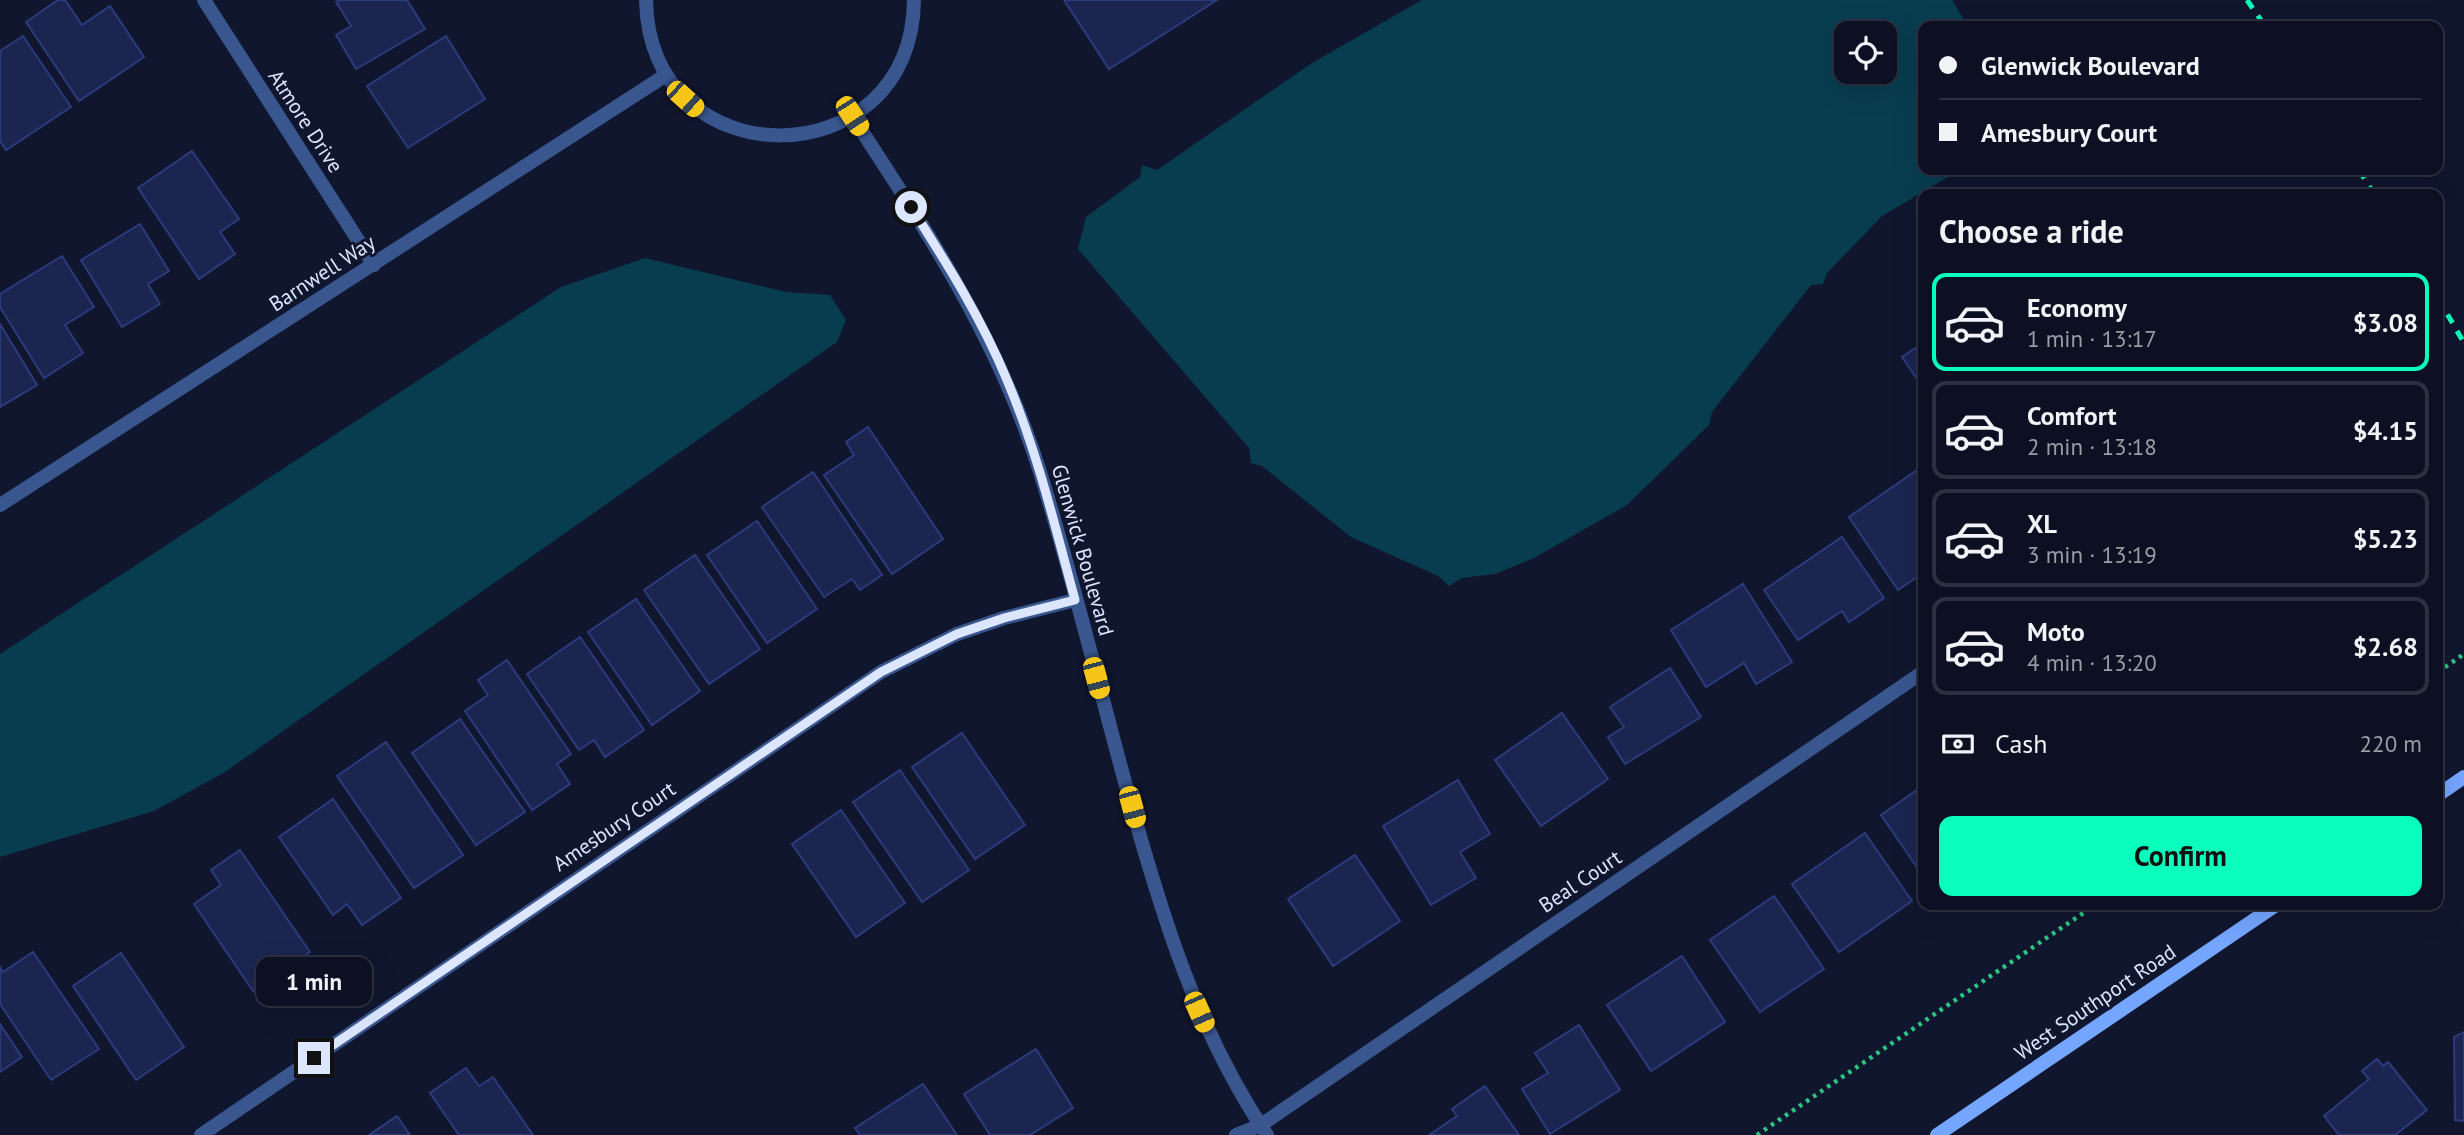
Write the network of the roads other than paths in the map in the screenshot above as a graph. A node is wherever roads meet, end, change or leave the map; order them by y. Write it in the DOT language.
graph roads {
  1 [pos="204,0"];
  2 [pos="646,0"];
  3 [pos="914,0"];
  4 [pos="666,75"];
  5 [pos="852,116"];
  6 [pos="374,265"];
  7 [pos="0,505"];
  8 [pos="1075,600"];
  9 [pos="1918,675"];
  10 [pos="2464,777"];
  11 [pos="2443,792"];
  12 [pos="2269,910"];
  13 [pos="1264,1130"];
  14 [pos="201,1135"];
  15 [pos="1236,1135"];
  16 [pos="1937,1135"];
  1 -- 6 [label="street, Atmore Drive"];
  2 -- 4 [label="street"];
  3 -- 5 [label="street"];
  4 -- 5 [label="street"];
  4 -- 6 [label="street, Barnwell Way"];
  5 -- 8 [label="street, Glenwick Boulevard"];
  6 -- 7 [label="street, Barnwell Way"];
  8 -- 13 [label="street, Glenwick Boulevard"];
  8 -- 14 [label="street, Amesbury Court"];
  9 -- 13 [label="street, Beal Court"];
  10 -- 11 [label="main road"];
  12 -- 16 [label="main road, West Southport Road"];
  13 -- 15 [label="street, Beal Court"];
}
